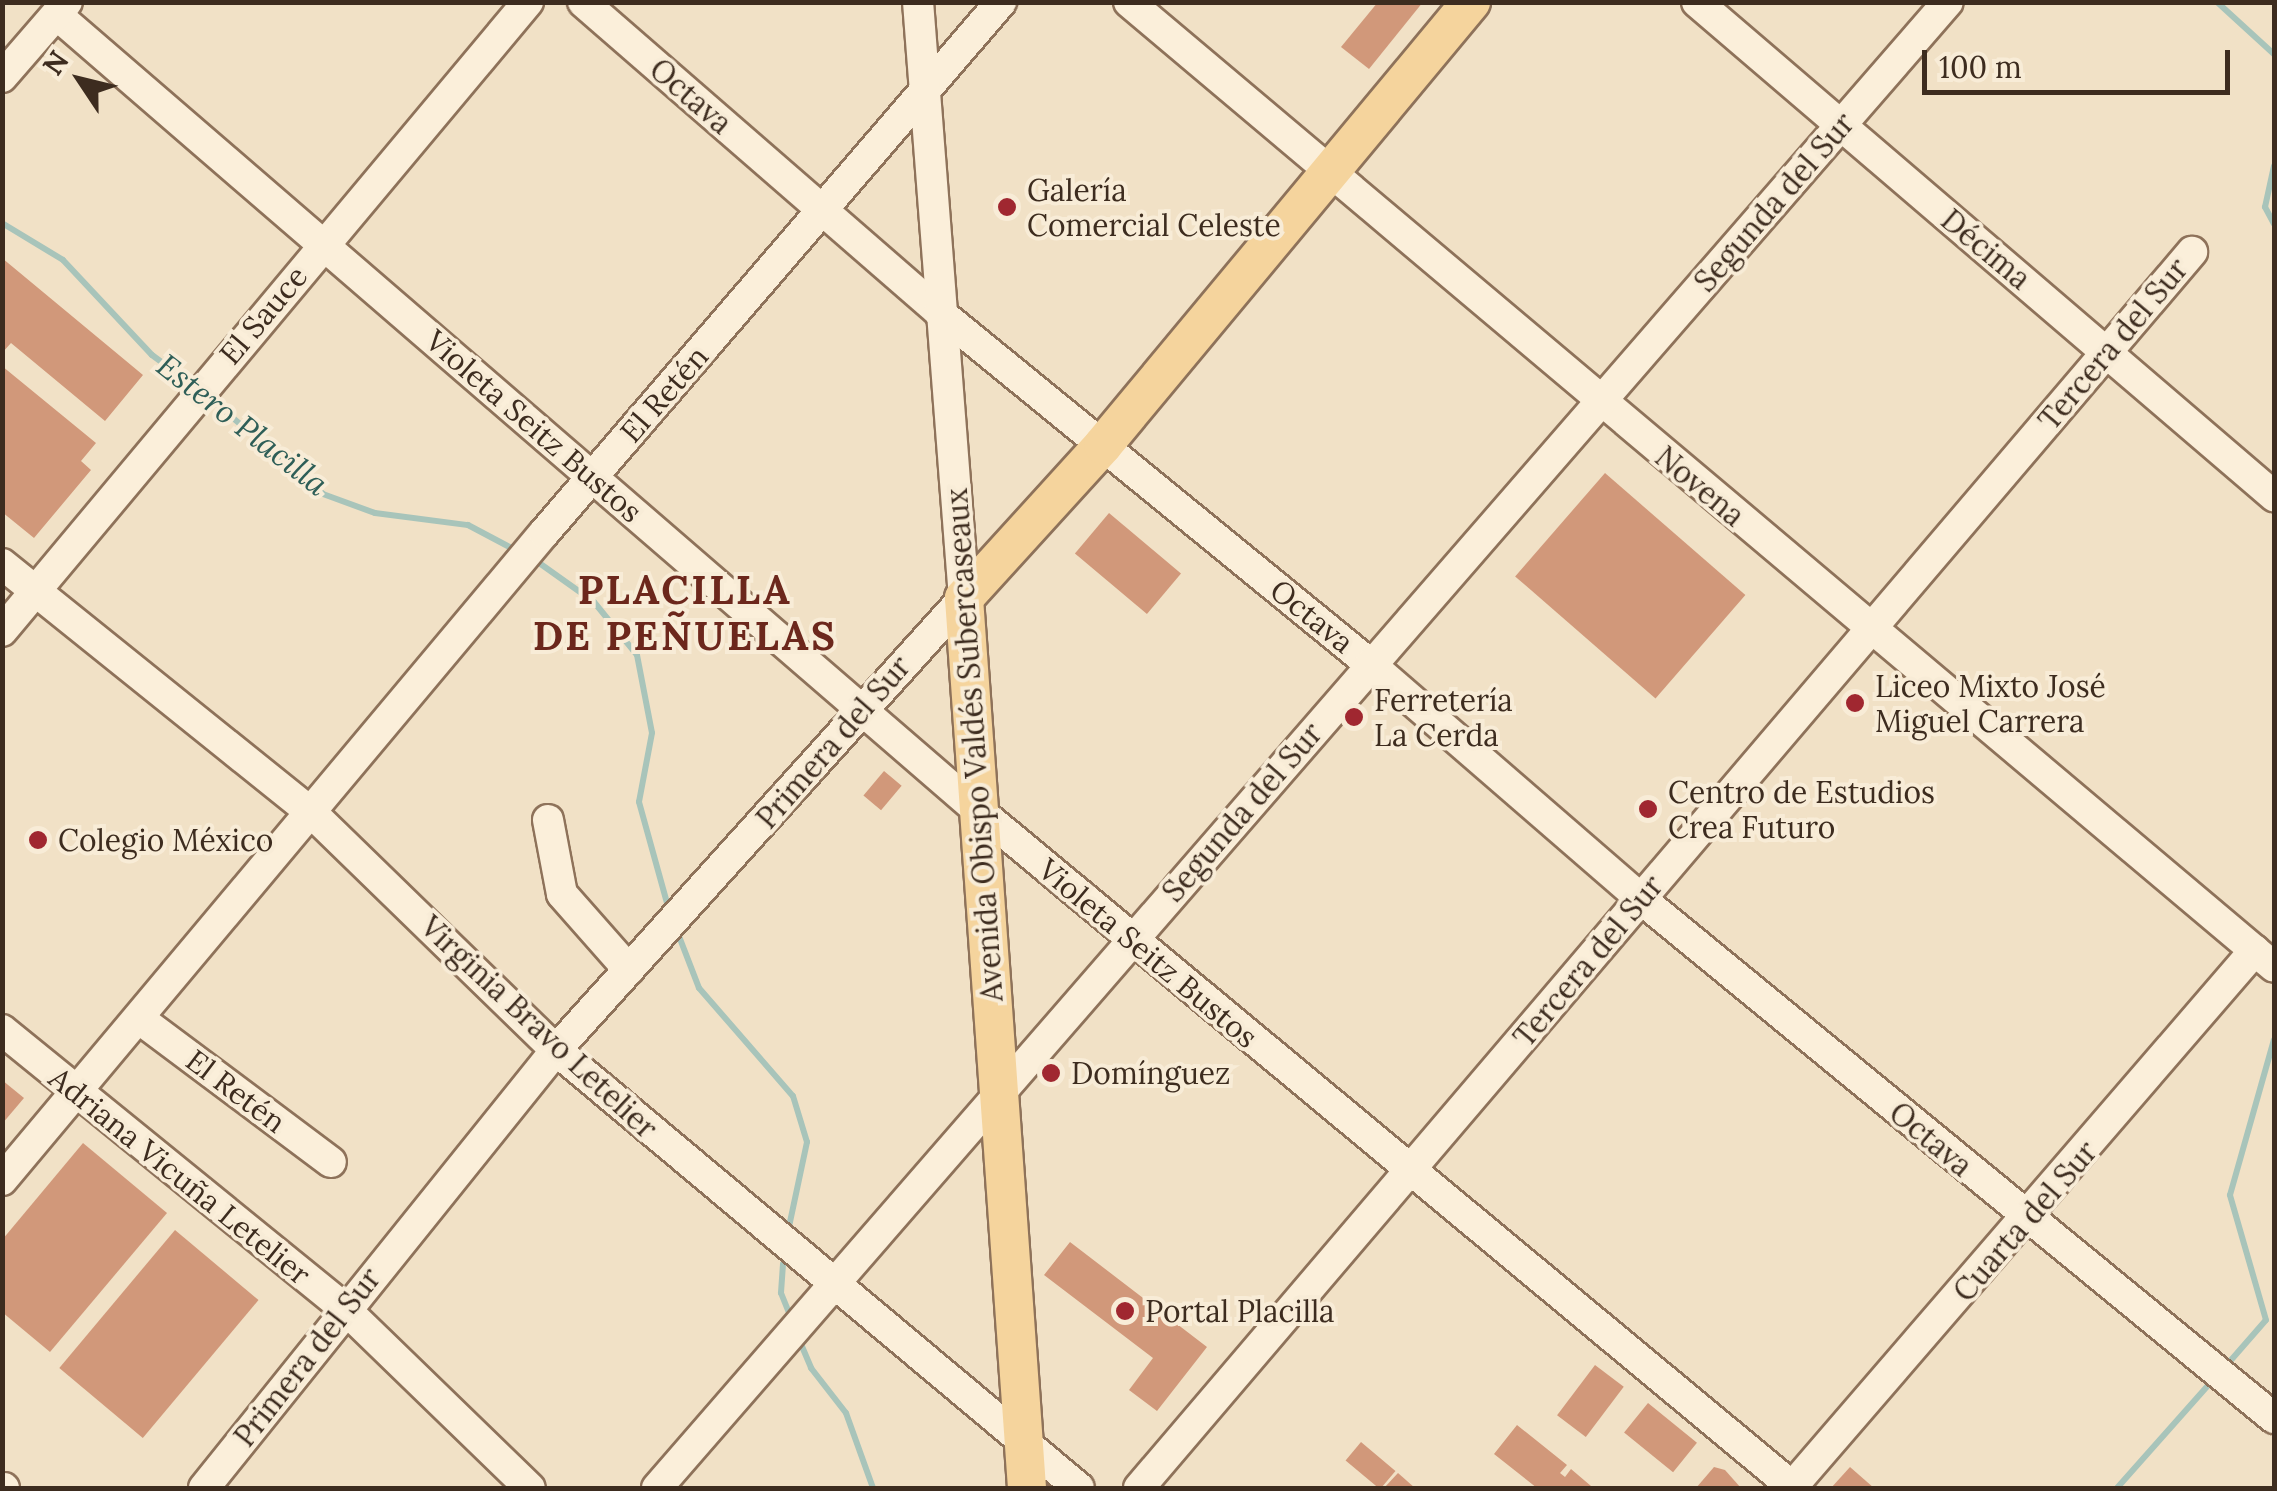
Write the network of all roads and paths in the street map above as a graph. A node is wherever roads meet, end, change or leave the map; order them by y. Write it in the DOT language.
graph roads {
  1 [pos="528,2"];
  2 [pos="583,2"];
  3 [pos="918,2"];
  4 [pos="1002,2"];
  5 [pos="1129,2"];
  6 [pos="1472,2"];
  7 [pos="1697,2"];
  8 [pos="1948,2"];
  9 [pos="62,9"];
  10 [pos="2,77"];
  11 [pos="924,92"];
  12 [pos="1840,125"];
  13 [pos="1331,171"];
  14 [pos="822,210"];
  15 [pos="323,244"];
  16 [pos="2192,252"];
  17 [pos="940,312"];
  18 [pos="2106,352"];
  19 [pos="1599,402"];
  20 [pos="1103,445"];
  21 [pos="593,476"];
  22 [pos="2274,496"];
  23 [pos="2,564"];
  24 [pos="36,591"];
  25 [pos="964,598"];
  26 [pos="1871,629"];
  27 [pos="2,631"];
  28 [pos="1370,664"];
  29 [pos="861,708"];
  30 [pos="980,810"];
  31 [pos="314,815"];
  32 [pos="548,820"];
  33 [pos="1641,899"];
  34 [pos="1132,939"];
  35 [pos="2264,959"];
  36 [pos="630,970"];
  37 [pos="141,1020"];
  38 [pos="2,1030"];
  39 [pos="556,1050"];
  40 [pos="76,1094"];
  41 [pos="1000,1096"];
  42 [pos="331,1162"];
  43 [pos="1410,1171"];
  44 [pos="2,1180"];
  45 [pos="2028,1219"];
  46 [pos="825,1288"];
  47 [pos="344,1308"];
  48 [pos="2274,1418"];
  49 [pos="1024,1443"];
  50 [pos="204,1488"];
  51 [pos="530,1488"];
  52 [pos="656,1488"];
  53 [pos="1027,1488"];
  54 [pos="1079,1488"];
  55 [pos="1140,1488"];
  56 [pos="1792,1488"];
  1 -- 15 [label="street, El Sauce"];
  2 -- 14 [label="street, Octava"];
  3 -- 11 [label="street, Avenida Obispo Valdés Subercaseaux"];
  4 -- 11 [label="street, El Retén"];
  5 -- 13 [label="street, Novena"];
  6 -- 13 [label="main road, Primera del Sur"];
  7 -- 12 [label="street, Décima"];
  8 -- 12 [label="street, Segunda del Sur"];
  9 -- 10 [label="street"];
  9 -- 15 [label="street, Violeta Seitz Bustos"];
  11 -- 14 [label="street, El Retén"];
  11 -- 17 [label="street, Avenida Obispo Valdés Subercaseaux"];
  12 -- 18 [label="street, Décima"];
  12 -- 19 [label="street, Segunda del Sur"];
  13 -- 19 [label="street, Novena"];
  13 -- 20 [label="main road, Primera del Sur"];
  14 -- 17 [label="street, Octava"];
  14 -- 21 [label="street, El Retén"];
  15 -- 21 [label="street, Violeta Seitz Bustos"];
  15 -- 24 [label="street, El Sauce"];
  16 -- 18 [label="street, Tercera del Sur"];
  17 -- 20 [label="street, Octava"];
  17 -- 25 [label="street, Avenida Obispo Valdés Subercaseaux"];
  18 -- 22 [label="street, Décima"];
  18 -- 26 [label="street, Tercera del Sur"];
  19 -- 26 [label="street, Novena"];
  19 -- 28 [label="street, Segunda del Sur"];
  20 -- 25 [label="main road, Primera del Sur"];
  20 -- 28 [label="street, Octava"];
  21 -- 29 [label="street, Violeta Seitz Bustos"];
  21 -- 31 [label="street, El Retén"];
  23 -- 24 [label="street, Virginia Bravo Letelier"];
  24 -- 27 [label="street, El Sauce"];
  24 -- 31 [label="street, Virginia Bravo Letelier"];
  25 -- 29 [label="street, Primera del Sur"];
  25 -- 30 [label="main road, Avenida Obispo Valdés Subercaseaux"];
  26 -- 33 [label="street, Tercera del Sur"];
  26 -- 35 [label="street, Novena"];
  28 -- 33 [label="street, Octava"];
  28 -- 34 [label="street, Segunda del Sur"];
  29 -- 30 [label="street, Violeta Seitz Bustos"];
  29 -- 36 [label="street, Primera del Sur"];
  30 -- 34 [label="street, Violeta Seitz Bustos"];
  30 -- 41 [label="main road, Avenida Obispo Valdés Subercaseaux"];
  31 -- 37 [label="street, El Retén"];
  31 -- 39 [label="street, Virginia Bravo Letelier"];
  32 -- 36 [label="street"];
  33 -- 43 [label="street, Tercera del Sur"];
  33 -- 45 [label="street, Octava"];
  34 -- 41 [label="street, Segunda del Sur"];
  34 -- 43 [label="street, Violeta Seitz Bustos"];
  35 -- 45 [label="street, Cuarta del Sur"];
  36 -- 39 [label="street, Primera del Sur"];
  37 -- 40 [label="street, El Retén"];
  37 -- 42 [label="street, El Retén"];
  38 -- 40 [label="street, Adriana Vicuña Letelier"];
  39 -- 46 [label="street, Virginia Bravo Letelier"];
  39 -- 47 [label="street, Primera del Sur"];
  40 -- 44 [label="street, El Retén"];
  40 -- 47 [label="street, Adriana Vicuña Letelier"];
  41 -- 46 [label="street, Segunda del Sur"];
  41 -- 49 [label="main road, Avenida Obispo Valdés Subercaseaux"];
  43 -- 55 [label="street, Tercera del Sur"];
  43 -- 56 [label="street, Violeta Seitz Bustos"];
  45 -- 48 [label="street, Octava"];
  45 -- 56 [label="street, Cuarta del Sur"];
  46 -- 49 [label="street, Virginia Bravo Letelier"];
  46 -- 52 [label="street, Segunda del Sur"];
  47 -- 50 [label="street, Primera del Sur"];
  47 -- 51 [label="street, Adriana Vicuña Letelier"];
  49 -- 53 [label="main road, Avenida Obispo Valdés Subercaseaux"];
  49 -- 54 [label="street, Virginia Bravo Letelier"];
}
